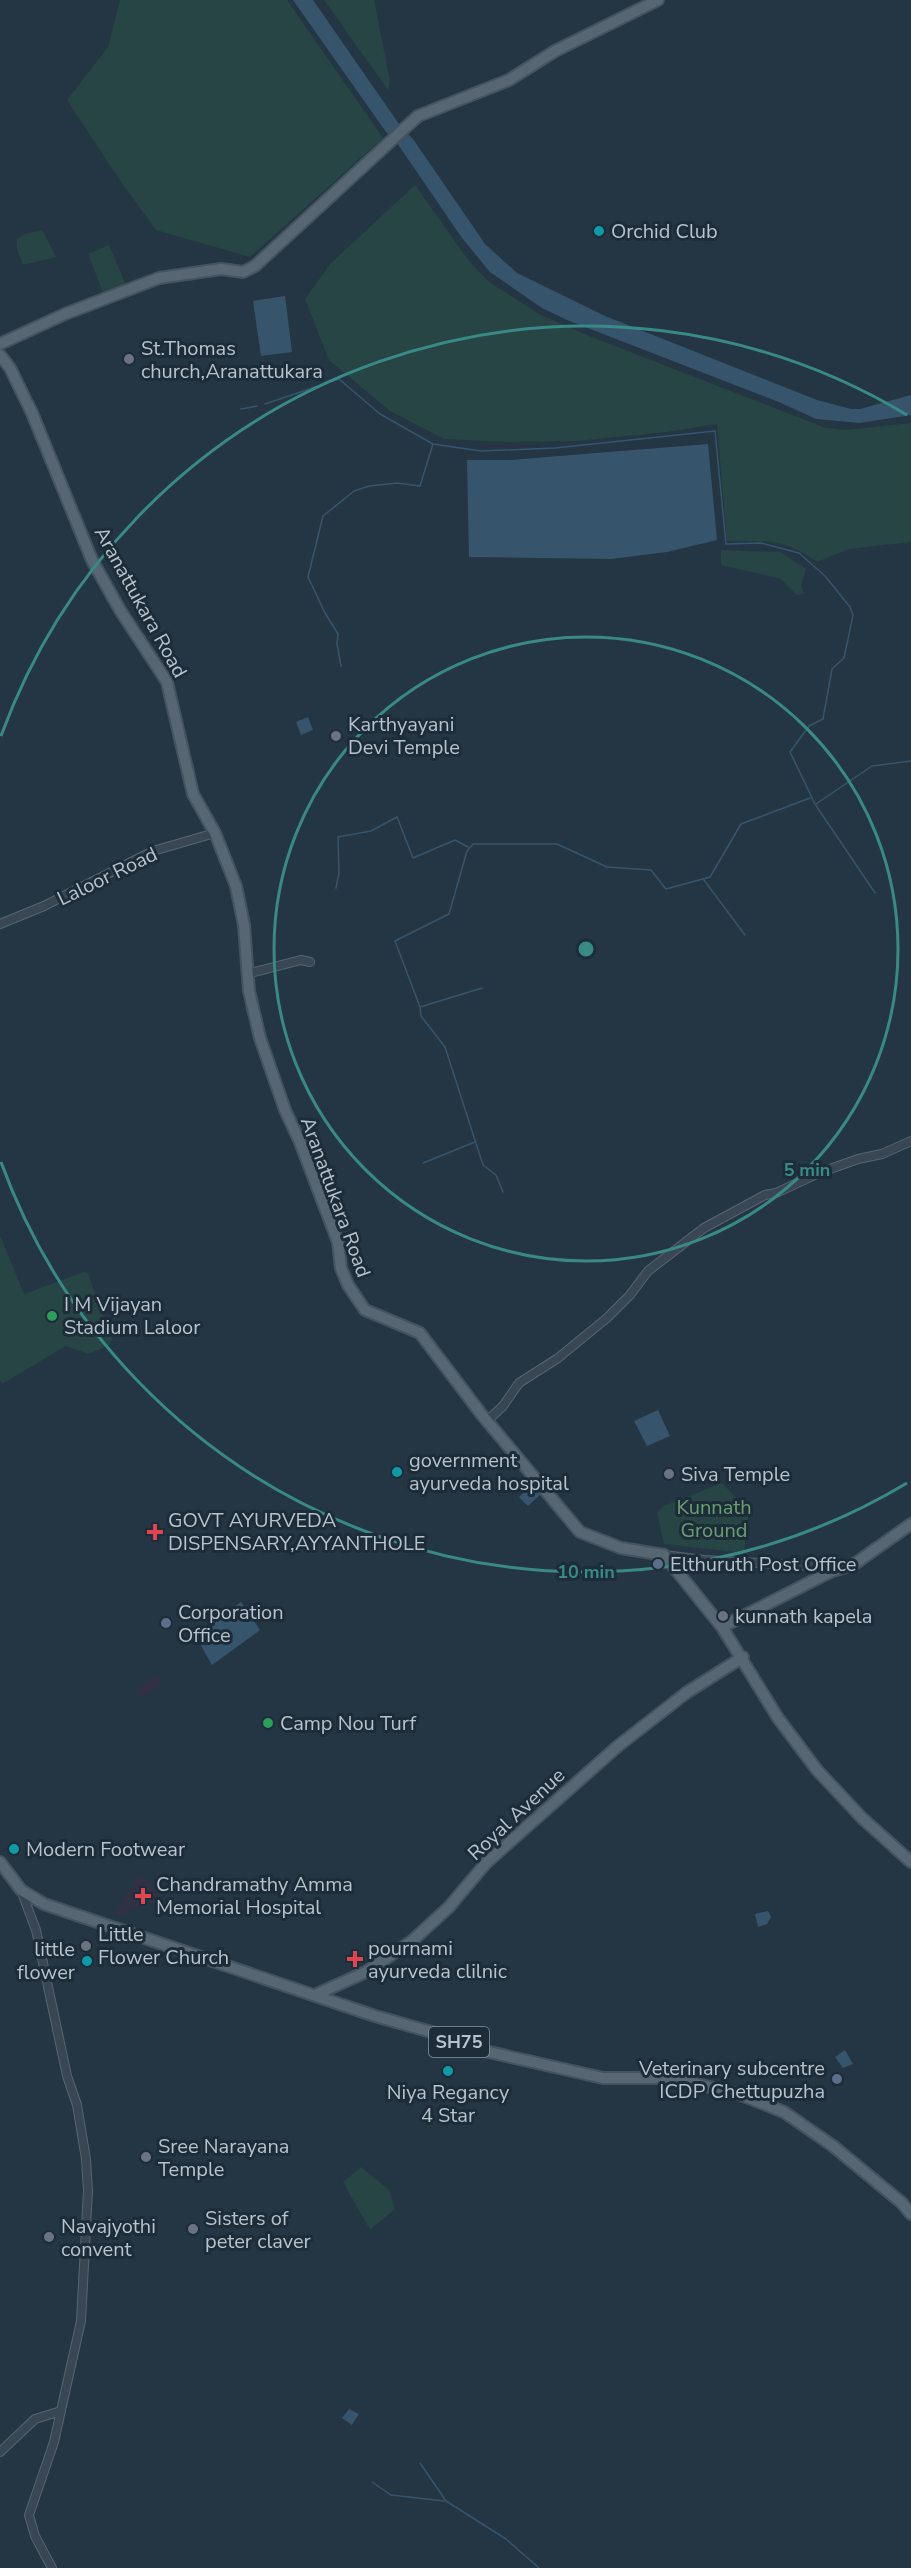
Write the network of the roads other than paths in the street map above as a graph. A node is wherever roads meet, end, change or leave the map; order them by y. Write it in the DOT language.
graph roads {
  1 [pos="658,0"];
  2 [pos="0,344"];
  3 [pos="0,355"];
  4 [pos="215,833"];
  5 [pos="0,924"];
  6 [pos="310,962"];
  7 [pos="247,974"];
  8 [pos="911,1141"];
  9 [pos="487,1421"];
  10 [pos="911,1524"];
  11 [pos="664,1555"];
  12 [pos="832,1571"];
  13 [pos="722,1627"];
  14 [pos="742,1657"];
  15 [pos="0,1862"];
  16 [pos="911,1862"];
  17 [pos="21,1890"];
  18 [pos="315,1995"];
  19 [pos="911,2214"];
  20 [pos="61,2411"];
  21 [pos="0,2452"];
  22 [pos="52,2568"];
  1 -- 2 [label="main road"];
  3 -- 4 [label="main road, Aranattukara Road"];
  4 -- 5 [label="street, Laloor Road"];
  4 -- 7 [label="main road, Aranattukara Road"];
  6 -- 7 [label="street"];
  7 -- 9 [label="main road, Aranattukara Road"];
  8 -- 9 [label="street"];
  9 -- 11 [label="main road, Aranattukara Road"];
  10 -- 12 [label="main road"];
  11 -- 12 [label="street"];
  11 -- 13 [label="main road"];
  12 -- 13 [label="main road"];
  13 -- 14 [label="main road"];
  14 -- 16 [label="main road"];
  14 -- 18 [label="main road, Royal Avenue"];
  15 -- 17 [label="main road, SH75"];
  17 -- 18 [label="main road, SH75"];
  17 -- 20 [label="street"];
  18 -- 19 [label="main road, SH75"];
  20 -- 21 [label="street"];
  20 -- 22 [label="street"];
}
